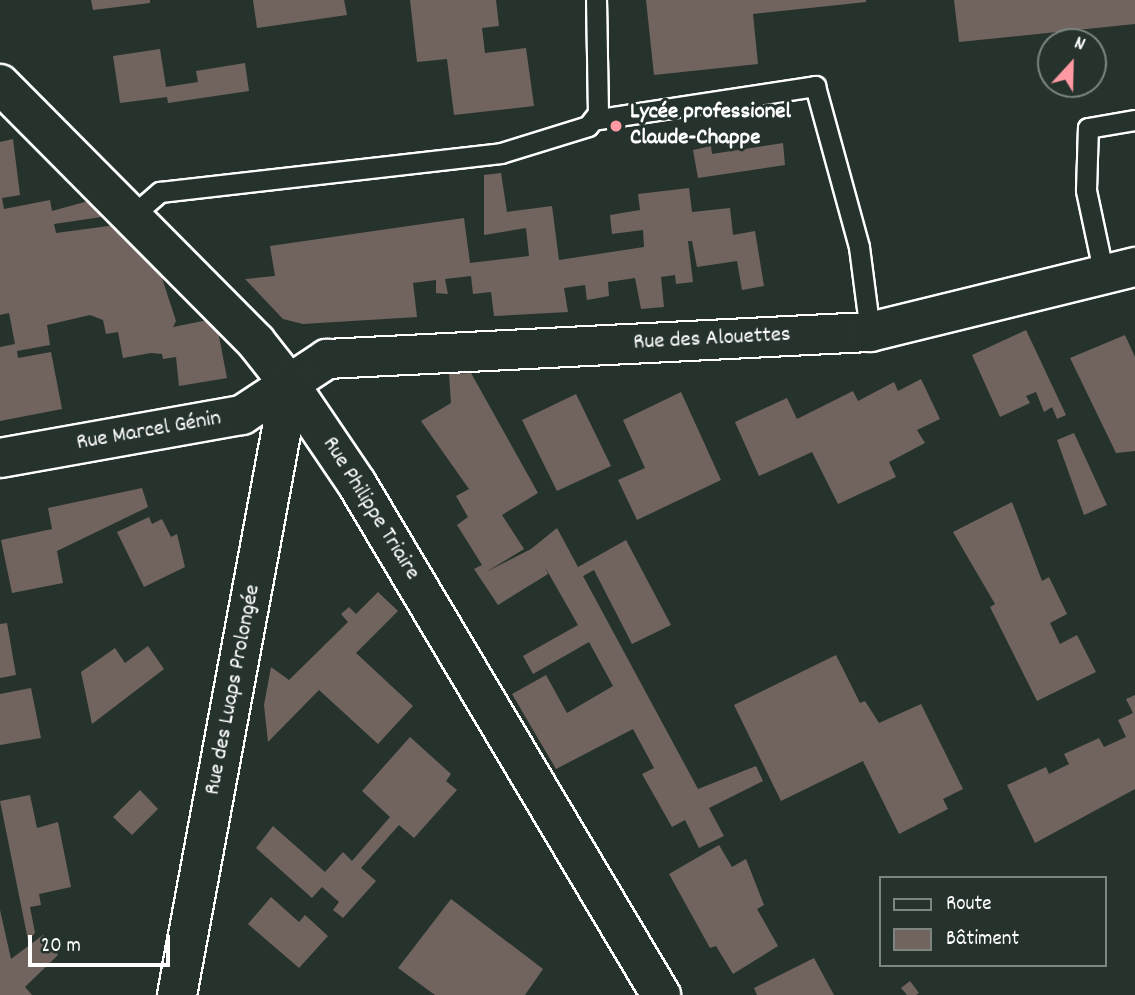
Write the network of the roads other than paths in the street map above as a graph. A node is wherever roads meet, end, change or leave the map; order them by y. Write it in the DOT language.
graph roads {
  1 [pos="596,0"];
  2 [pos="0,84"];
  3 [pos="593,120"];
  4 [pos="1135,120"];
  5 [pos="132,216"];
  6 [pos="1119,271"];
  7 [pos="870,332"];
  8 [pos="290,385"];
  9 [pos="0,458"];
  10 [pos="177,995"];
  11 [pos="661,995"];
  1 -- 3 [label="lane"];
  2 -- 5 [label="street, Rue Philippe Triaire"];
  3 -- 5 [label="lane"];
  3 -- 7 [label="lane"];
  4 -- 6 [label="lane"];
  5 -- 8 [label="street, Rue Philippe Triaire"];
  6 -- 7 [label="street, Rue des Alouettes"];
  7 -- 8 [label="street, Rue des Alouettes"];
  8 -- 9 [label="street, Rue Marcel Génin"];
  8 -- 10 [label="street, Rue des Luaps Prolongée"];
  8 -- 11 [label="street, Rue Philippe Triaire"];
}
